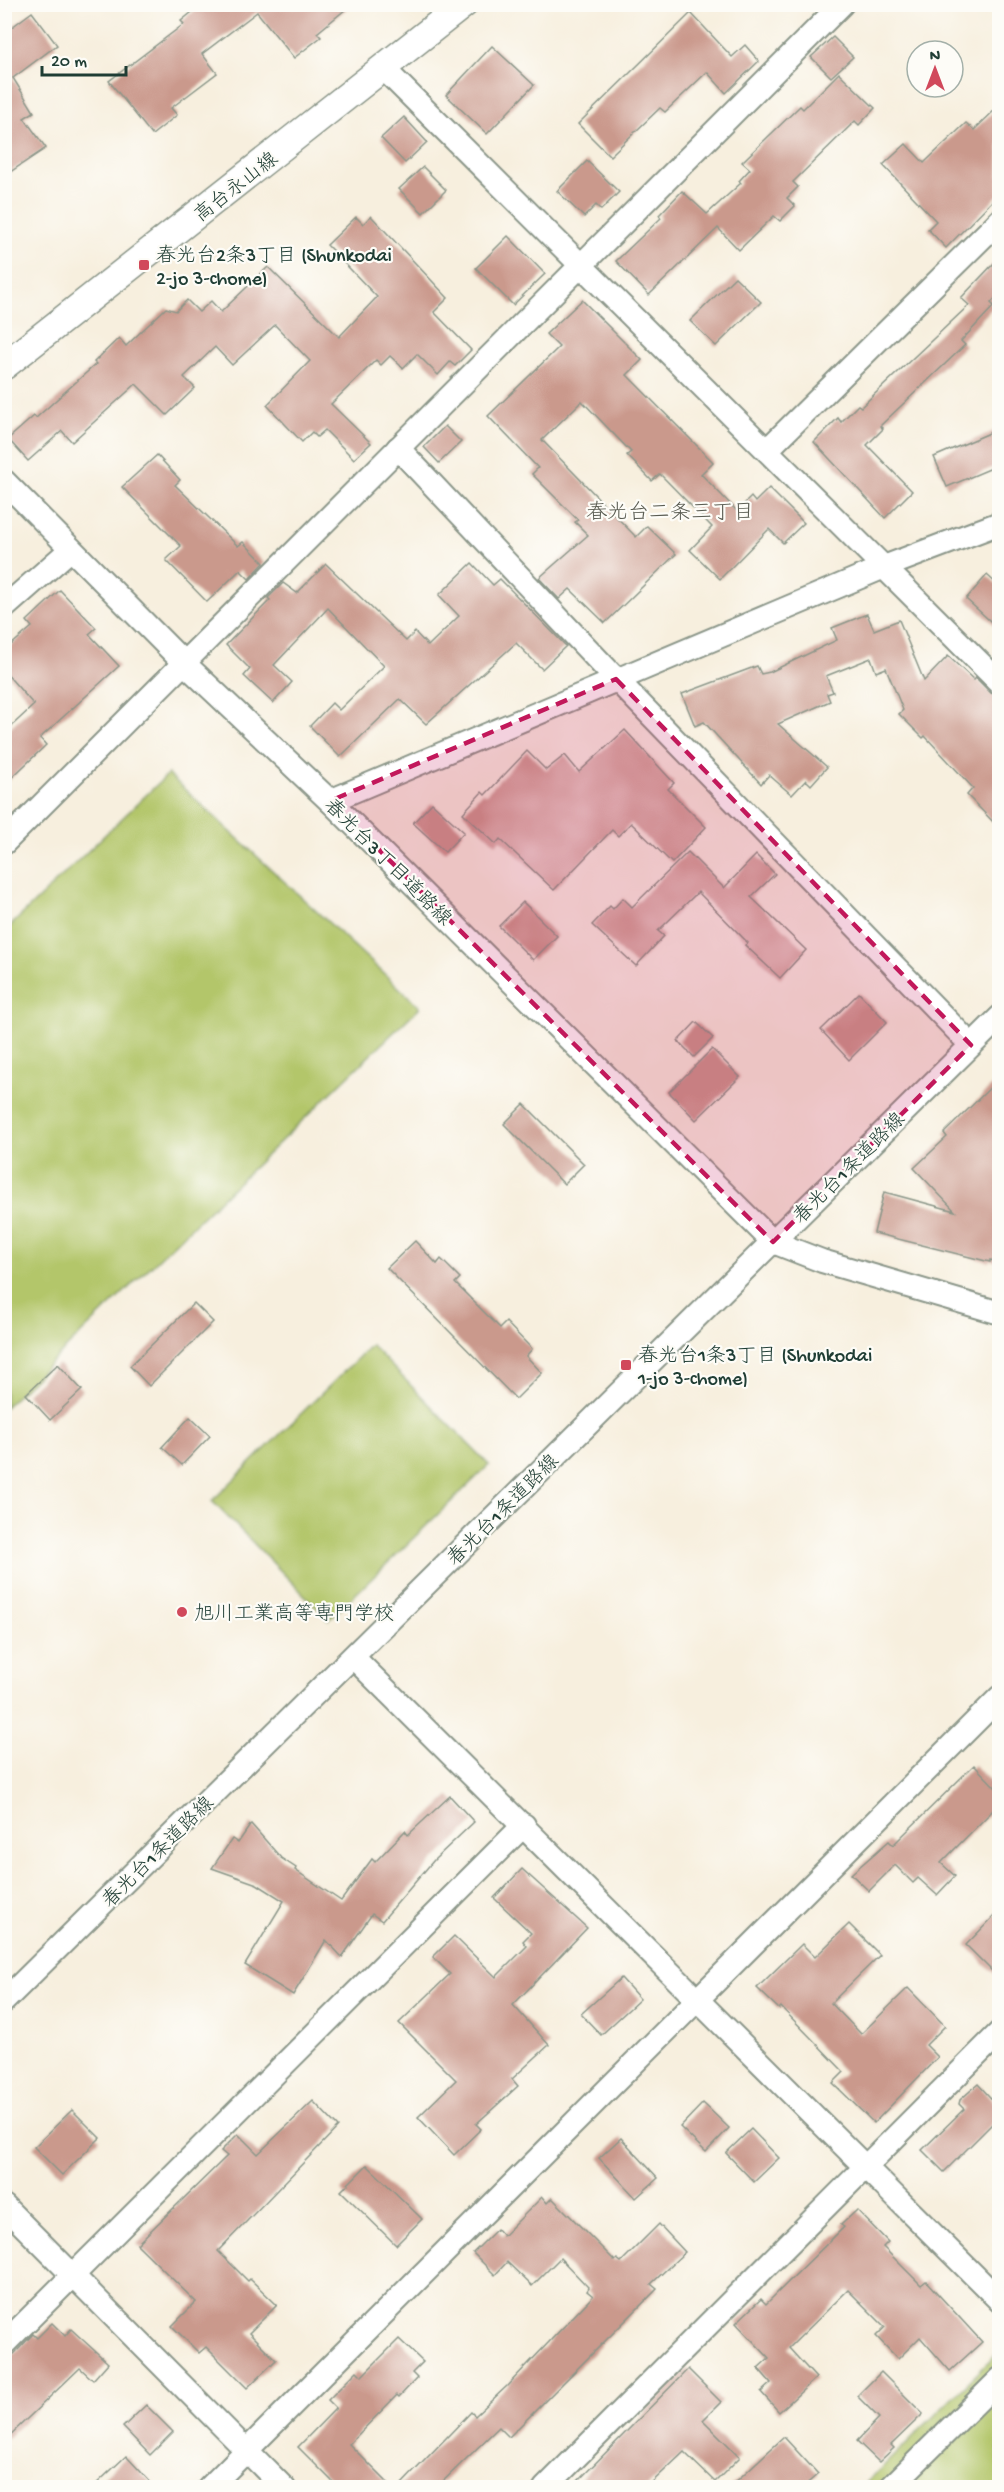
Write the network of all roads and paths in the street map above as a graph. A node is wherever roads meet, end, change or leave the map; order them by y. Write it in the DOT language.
graph roads {
  1 [pos="464,4"];
  2 [pos="842,4"];
  3 [pos="384,69"];
  4 [pos="999,220"];
  5 [pos="581,264"];
  6 [pos="4,366"];
  7 [pos="398,448"];
  8 [pos="767,450"];
  9 [pos="4,482"];
  10 [pos="999,523"];
  11 [pos="71,549"];
  12 [pos="884,567"];
  13 [pos="4,608"];
  14 [pos="185,664"];
  15 [pos="616,679"];
  16 [pos="999,683"];
  17 [pos="330,801"];
  18 [pos="4,843"];
  19 [pos="999,1017"];
  20 [pos="971,1045"];
  21 [pos="773,1242"];
  22 [pos="999,1312"];
  23 [pos="353,1657"];
  24 [pos="999,1697"];
  25 [pos="524,1825"];
  26 [pos="698,2000"];
  27 [pos="4,2001"];
  28 [pos="999,2032"];
  29 [pos="864,2166"];
  30 [pos="4,2206"];
  31 [pos="74,2274"];
  32 [pos="999,2301"];
  33 [pos="4,2344"];
  34 [pos="999,2379"];
  35 [pos="247,2450"];
  36 [pos="209,2487"];
  37 [pos="285,2487"];
  38 [pos="544,2487"];
  39 [pos="890,2487"];
  1 -- 3 [label="street, 高台永山線"];
  2 -- 5 [label="street"];
  3 -- 5 [label="street"];
  3 -- 6 [label="street, 高台永山線"];
  4 -- 8 [label="street"];
  5 -- 7 [label="street"];
  5 -- 8 [label="street"];
  7 -- 14 [label="street"];
  7 -- 15 [label="street"];
  8 -- 12 [label="street"];
  9 -- 11 [label="street, 春光台3丁目道路線"];
  10 -- 12 [label="street"];
  11 -- 13 [label="street"];
  11 -- 14 [label="street, 春光台3丁目道路線"];
  12 -- 15 [label="street"];
  12 -- 16 [label="street"];
  14 -- 17 [label="street, 春光台3丁目道路線"];
  14 -- 18 [label="street"];
  15 -- 17 [label="street"];
  15 -- 20 [label="street"];
  17 -- 21 [label="street, 春光台3丁目道路線"];
  19 -- 20 [label="street, 春光台1条道路線"];
  20 -- 21 [label="street, 春光台1条道路線"];
  21 -- 22 [label="street"];
  21 -- 23 [label="street, 春光台1条道路線"];
  23 -- 25 [label="street"];
  23 -- 27 [label="street, 春光台1条道路線"];
  24 -- 26 [label="street"];
  25 -- 26 [label="street"];
  25 -- 31 [label="street"];
  26 -- 29 [label="street"];
  26 -- 35 [label="street"];
  28 -- 29 [label="street"];
  29 -- 32 [label="street"];
  29 -- 38 [label="street"];
  30 -- 31 [label="street"];
  31 -- 33 [label="street"];
  31 -- 35 [label="street"];
  34 -- 39 [label="street"];
  35 -- 36 [label="street"];
  35 -- 37 [label="street"];
}
